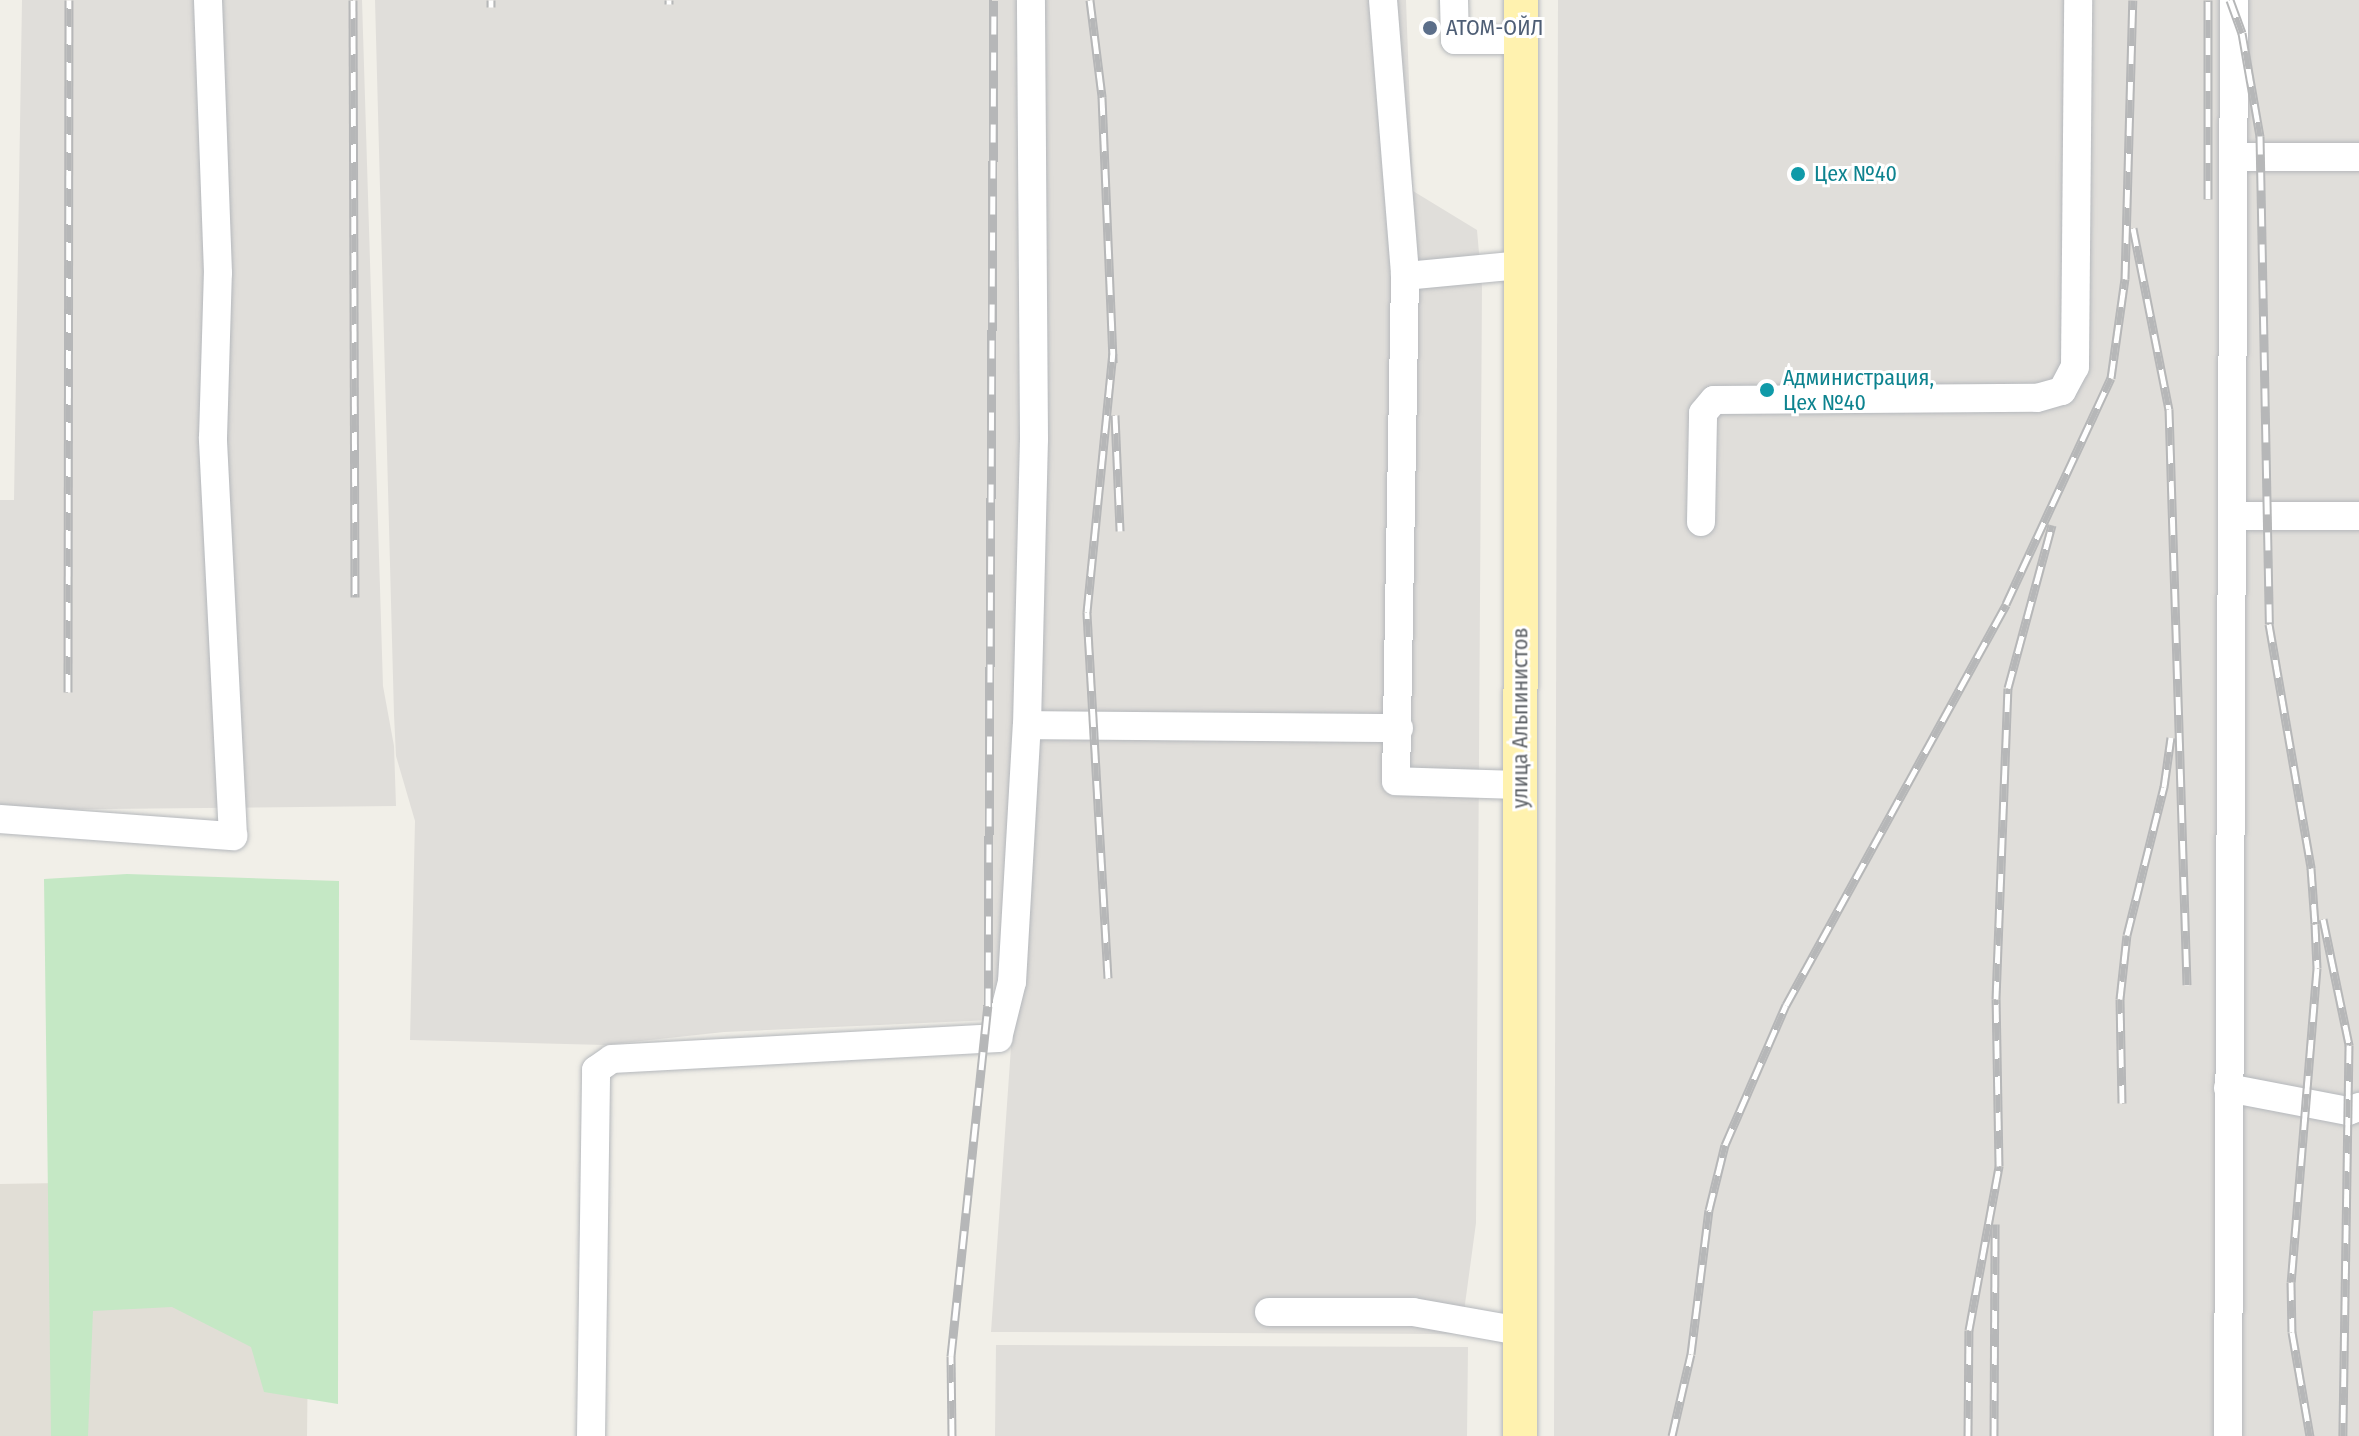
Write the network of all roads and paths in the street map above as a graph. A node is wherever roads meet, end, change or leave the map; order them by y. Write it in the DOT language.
graph roads {
  1 [pos="208,0"];
  2 [pos="1031,0"];
  3 [pos="1383,0"];
  4 [pos="1454,0"];
  5 [pos="1521,0"];
  6 [pos="2078,0"];
  7 [pos="2234,0"];
  8 [pos="1521,40"];
  9 [pos="2233,157"];
  10 [pos="2359,157"];
  11 [pos="1521,265"];
  12 [pos="1405,276"];
  13 [pos="2233,516"];
  14 [pos="2359,516"];
  15 [pos="1701,522"];
  16 [pos="1027,725"];
  17 [pos="1399,728"];
  18 [pos="1520,785"];
  19 [pos="0,819"];
  20 [pos="2228,1088"];
  21 [pos="2359,1107"];
  22 [pos="1269,1312"];
  23 [pos="1520,1331"];
  24 [pos="591,1436"];
  25 [pos="1520,1436"];
  26 [pos="2228,1436"];
  1 -- 19 [label="lane"];
  2 -- 16 [label="lane"];
  3 -- 12 [label="lane"];
  4 -- 8 [label="lane"];
  5 -- 8 [label="main road, улица Альпинистов"];
  6 -- 15 [label="lane"];
  7 -- 9 [label="lane"];
  8 -- 11 [label="main road, улица Альпинистов"];
  9 -- 10 [label="lane"];
  9 -- 13 [label="lane"];
  11 -- 12 [label="lane"];
  11 -- 18 [label="main road, улица Альпинистов"];
  12 -- 17 [label="lane"];
  13 -- 14 [label="lane"];
  13 -- 20 [label="lane"];
  16 -- 17 [label="lane"];
  16 -- 24 [label="lane"];
  17 -- 18 [label="lane"];
  18 -- 23 [label="main road, улица Альпинистов"];
  20 -- 21 [label="lane"];
  20 -- 26 [label="lane"];
  22 -- 23 [label="lane"];
  23 -- 25 [label="main road, улица Альпинистов"];
}
